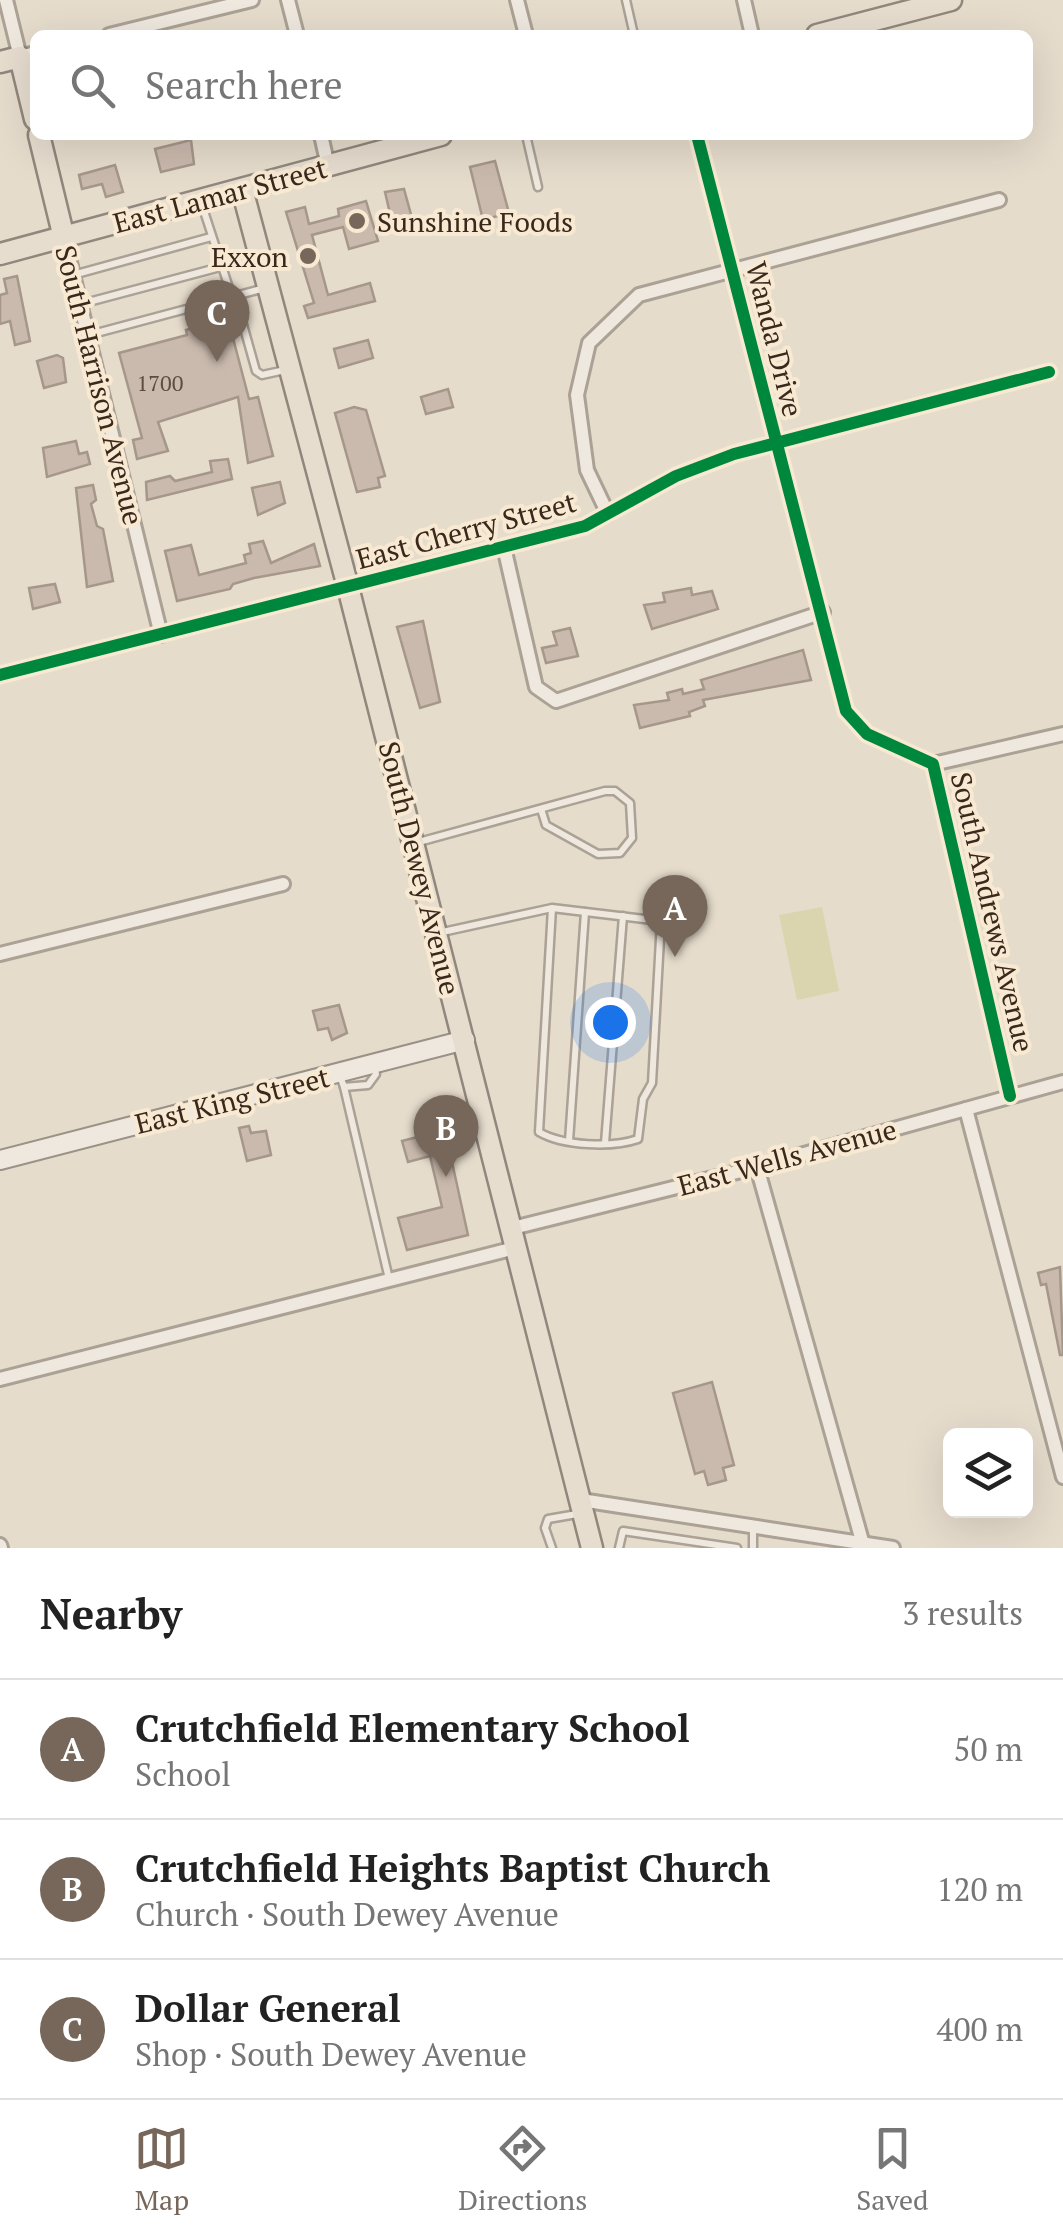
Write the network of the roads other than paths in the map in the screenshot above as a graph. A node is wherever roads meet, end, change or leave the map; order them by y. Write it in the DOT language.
graph roads {
  1 [pos="6,0"];
  2 [pos="252,0"];
  3 [pos="288,0"];
  4 [pos="518,0"];
  5 [pos="626,0"];
  6 [pos="744,0"];
  7 [pos="950,0"];
  8 [pos="129,30"];
  9 [pos="296,30"];
  10 [pos="525,30"];
  11 [pos="633,30"];
  12 [pos="751,30"];
  13 [pos="835,30"];
  14 [pos="18,57"];
  15 [pos="30,101"];
  16 [pos="40,140"];
  17 [pos="322,140"];
  18 [pos="423,140"];
  19 [pos="527,140"];
  20 [pos="698,140"];
  21 [pos="328,166"];
  22 [pos="52,186"];
  23 [pos="538,187"];
  24 [pos="242,190"];
  25 [pos="201,200"];
  26 [pos="998,200"];
  27 [pos="123,222"];
  28 [pos="211,237"];
  29 [pos="64,238"];
  30 [pos="0,254"];
  31 [pos="224,266"];
  32 [pos="732,268"];
  33 [pos="73,274"];
  34 [pos="269,287"];
  35 [pos="234,296"];
  36 [pos="80,304"];
  37 [pos="88,335"];
  38 [pos="290,368"];
  39 [pos="1049,372"];
  40 [pos="776,444"];
  41 [pos="608,514"];
  42 [pos="504,547"];
  43 [pos="348,587"];
  44 [pos="822,612"];
  45 [pos="161,636"];
  46 [pos="0,676"];
  47 [pos="1063,734"];
  48 [pos="933,764"];
  49 [pos="541,809"];
  50 [pos="414,844"];
  51 [pos="283,884"];
  52 [pos="552,908"];
  53 [pos="585,912"];
  54 [pos="623,916"];
  55 [pos="437,933"];
  56 [pos="0,954"];
  57 [pos="465,1040"];
  58 [pos="341,1079"];
  59 [pos="1063,1082"];
  60 [pos="1010,1096"];
  61 [pos="966,1109"];
  62 [pos="569,1140"];
  63 [pos="605,1143"];
  64 [pos="0,1160"];
  65 [pos="757,1167"];
  66 [pos="512,1238"];
  67 [pos="389,1280"];
  68 [pos="0,1379"];
  69 [pos="1063,1477"];
  70 [pos="582,1506"];
  71 [pos="753,1526"];
  72 [pos="864,1545"];
  73 [pos="552,1548"];
  74 [pos="592,1548"];
  75 [pos="619,1548"];
  76 [pos="737,1548"];
  77 [pos="753,1548"];
  78 [pos="893,1548"];
  1 -- 14 [label="street"];
  2 -- 8 [label="street"];
  3 -- 9 [label="street"];
  4 -- 10 [label="street"];
  5 -- 11 [label="lane"];
  6 -- 12 [label="street"];
  7 -- 13 [label="main road"];
  14 -- 15 [label="main road"];
  16 -- 22 [label="main road, South Harrison Avenue"];
  17 -- 21 [label="street"];
  18 -- 21 [label="main road, East Lamar Street"];
  19 -- 23 [label="lane"];
  20 -- 32 [label="street, Wanda Drive"];
  21 -- 24 [label="main road, East Lamar Street"];
  22 -- 27 [label="main road"];
  22 -- 29 [label="main road, South Harrison Avenue"];
  24 -- 25 [label="main road, East Lamar Street"];
  24 -- 34 [label="main road, South Dewey Avenue"];
  25 -- 27 [label="main road, East Lamar Street"];
  25 -- 28 [label="lane"];
  26 -- 32 [label="street"];
  27 -- 29 [label="main road, East Lamar Street"];
  28 -- 31 [label="lane"];
  28 -- 33 [label="lane"];
  29 -- 30 [label="main road, East Lamar Street"];
  29 -- 33 [label="street, South Harrison Avenue"];
  31 -- 35 [label="lane"];
  31 -- 36 [label="lane"];
  32 -- 40 [label="street, Wanda Drive"];
  32 -- 41 [label="street"];
  33 -- 36 [label="street, South Harrison Avenue"];
  34 -- 35 [label="lane"];
  34 -- 38 [label="main road, South Dewey Avenue"];
  35 -- 37 [label="lane"];
  35 -- 38 [label="lane"];
  36 -- 37 [label="street, South Harrison Avenue"];
  37 -- 45 [label="street, South Harrison Avenue"];
  38 -- 43 [label="main road, South Dewey Avenue"];
  39 -- 40 [label="street, East Cherry Street"];
  40 -- 41 [label="street, East Cherry Street"];
  40 -- 44 [label="street, Wanda Drive"];
  41 -- 42 [label="street, East Cherry Street"];
  42 -- 43 [label="street, East Cherry Street"];
  42 -- 44 [label="street"];
  43 -- 45 [label="street, East Cherry Street"];
  43 -- 50 [label="main road, South Dewey Avenue"];
  44 -- 48 [label="street, South Andrews Avenue"];
  45 -- 46 [label="street, East Cherry Street"];
  47 -- 48 [label="street"];
  48 -- 60 [label="street, South Andrews Avenue"];
  49 -- 49 [label="lane"];
  49 -- 50 [label="lane"];
  50 -- 55 [label="main road, South Dewey Avenue"];
  51 -- 56 [label="street"];
  52 -- 53 [label="lane"];
  52 -- 55 [label="lane"];
  52 -- 62 [label="lane"];
  53 -- 54 [label="lane"];
  53 -- 62 [label="lane"];
  54 -- 63 [label="lane"];
  54 -- 63 [label="lane"];
  55 -- 57 [label="main road, South Dewey Avenue"];
  57 -- 58 [label="street, East King Street"];
  57 -- 66 [label="main road, South Dewey Avenue"];
  58 -- 64 [label="street, East King Street"];
  58 -- 67 [label="lane"];
  59 -- 60 [label="street, East Wells Avenue"];
  60 -- 61 [label="street, East Wells Avenue"];
  61 -- 65 [label="street, East Wells Avenue"];
  61 -- 69 [label="street"];
  62 -- 63 [label="lane"];
  65 -- 66 [label="street, East Wells Avenue"];
  65 -- 72 [label="street"];
  66 -- 67 [label="street, East Wells Avenue"];
  66 -- 70 [label="main road, South Dewey Avenue"];
  67 -- 68 [label="street, East Wells Avenue"];
  70 -- 71 [label="street"];
  70 -- 73 [label="lane"];
  70 -- 74 [label="main road, South Dewey Avenue"];
  71 -- 72 [label="street"];
  71 -- 77 [label="lane"];
  72 -- 78 [label="street"];
  75 -- 76 [label="lane"];
}
